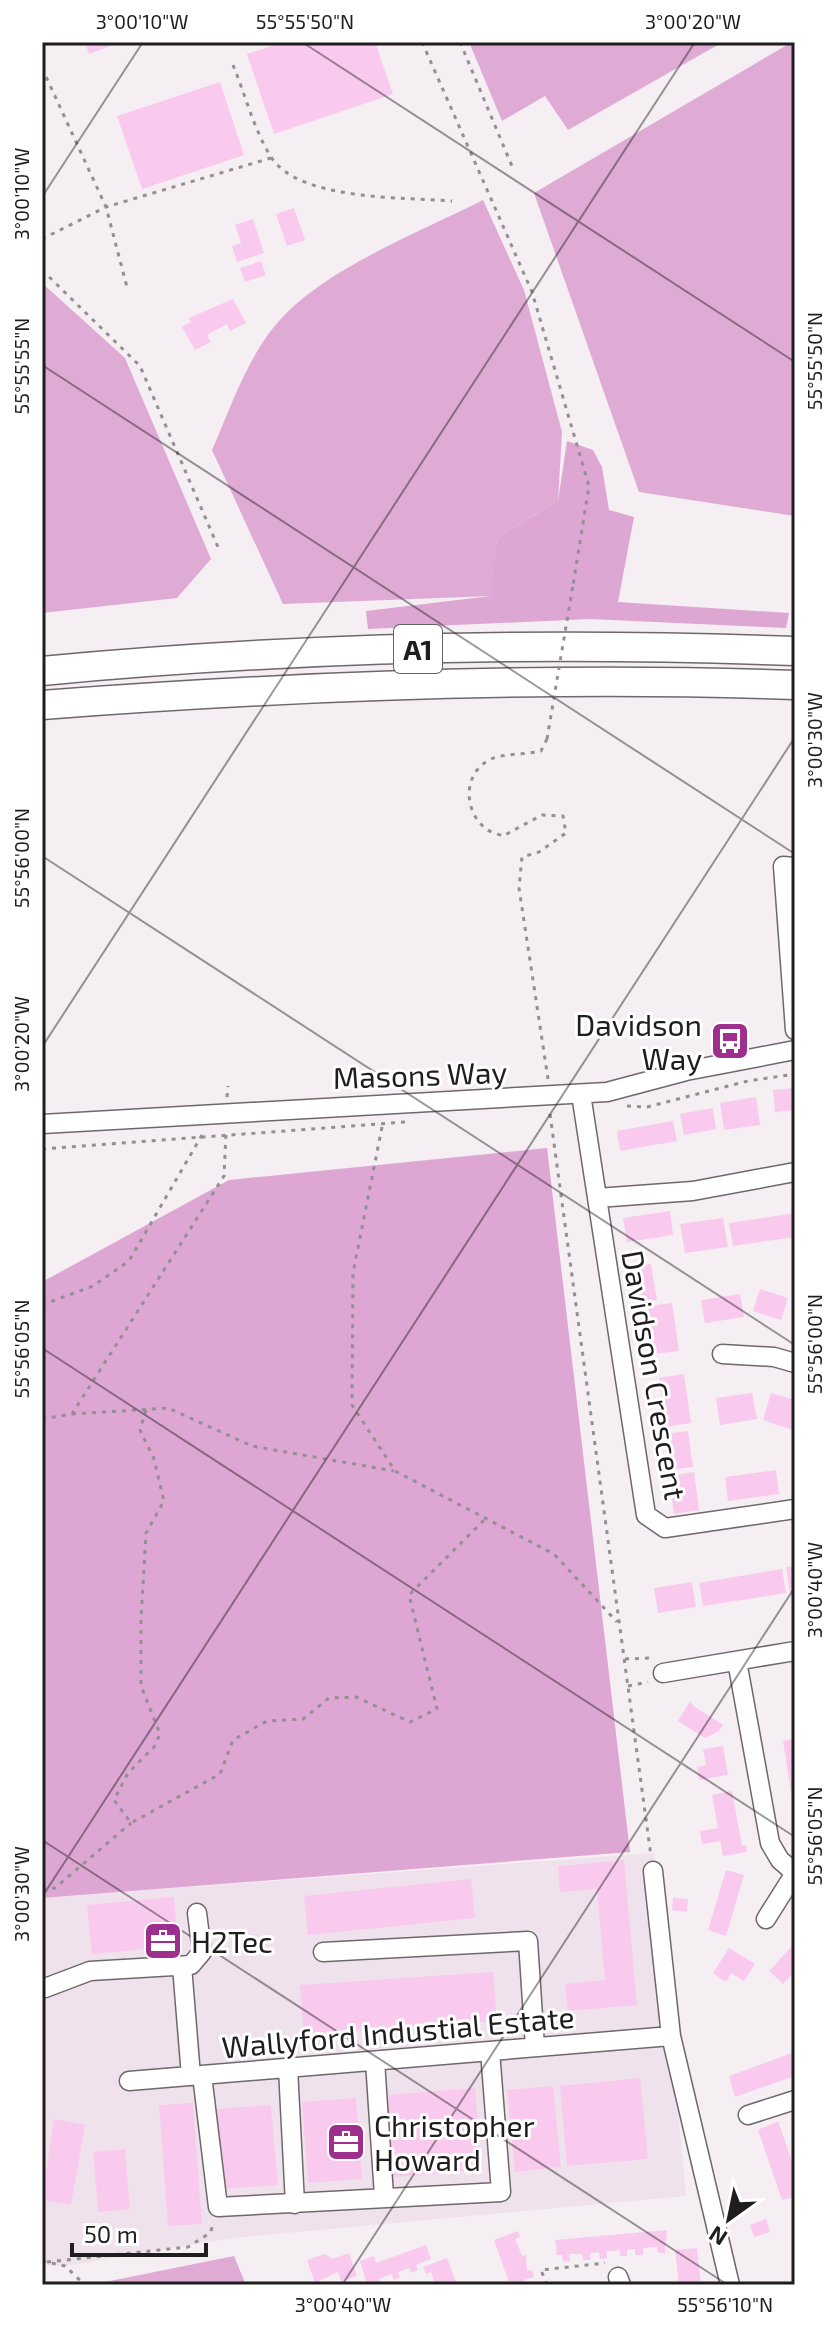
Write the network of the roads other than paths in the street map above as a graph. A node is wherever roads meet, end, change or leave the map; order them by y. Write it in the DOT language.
graph roads {
  1 [pos="795,651"];
  2 [pos="42,671"];
  3 [pos="795,685"];
  4 [pos="42,705"];
  5 [pos="795,867"];
  6 [pos="795,1030"];
  7 [pos="795,1050"];
  8 [pos="581,1094"];
  9 [pos="42,1124"];
  10 [pos="795,1172"];
  11 [pos="597,1198"];
  12 [pos="722,1354"];
  13 [pos="795,1363"];
  14 [pos="795,1509"];
  15 [pos="795,1651"];
  16 [pos="737,1661"];
  17 [pos="663,1673"];
  18 [pos="653,1871"];
  19 [pos="795,1873"];
  20 [pos="197,1913"];
  21 [pos="766,1919"];
  22 [pos="323,1952"];
  23 [pos="182,1966"];
  24 [pos="45,1988"];
  25 [pos="671,2036"];
  26 [pos="535,2047"];
  27 [pos="490,2051"];
  28 [pos="375,2061"];
  29 [pos="288,2068"];
  30 [pos="196,2076"];
  31 [pos="129,2081"];
  32 [pos="795,2100"];
  33 [pos="748,2115"];
  34 [pos="384,2196"];
  35 [pos="295,2204"];
  36 [pos="730,2285"];
  1 -- 2 [label="highway, A1"];
  3 -- 4 [label="highway, A1"];
  5 -- 6 [label="street"];
  7 -- 8 [label="street, Masons Way"];
  8 -- 9 [label="street, Masons Way"];
  8 -- 11 [label="street, Davidson Crescent"];
  10 -- 11 [label="street"];
  11 -- 14 [label="street, Davidson Crescent"];
  12 -- 13 [label="street"];
  15 -- 16 [label="street"];
  16 -- 17 [label="street"];
  16 -- 19 [label="street"];
  18 -- 25 [label="street"];
  19 -- 21 [label="street"];
  20 -- 23 [label="street"];
  22 -- 26 [label="street"];
  23 -- 24 [label="street"];
  23 -- 30 [label="street"];
  25 -- 26 [label="street, Wallyford Industial Estate"];
  25 -- 36 [label="street"];
  26 -- 27 [label="street, Wallyford Industial Estate"];
  27 -- 28 [label="street, Wallyford Industial Estate"];
  27 -- 34 [label="street"];
  28 -- 29 [label="street, Wallyford Industial Estate"];
  28 -- 34 [label="street"];
  29 -- 30 [label="street, Wallyford Industial Estate"];
  29 -- 35 [label="street"];
  30 -- 31 [label="street, Wallyford Industial Estate"];
  30 -- 35 [label="street"];
  32 -- 33 [label="street"];
  34 -- 35 [label="street"];
}
